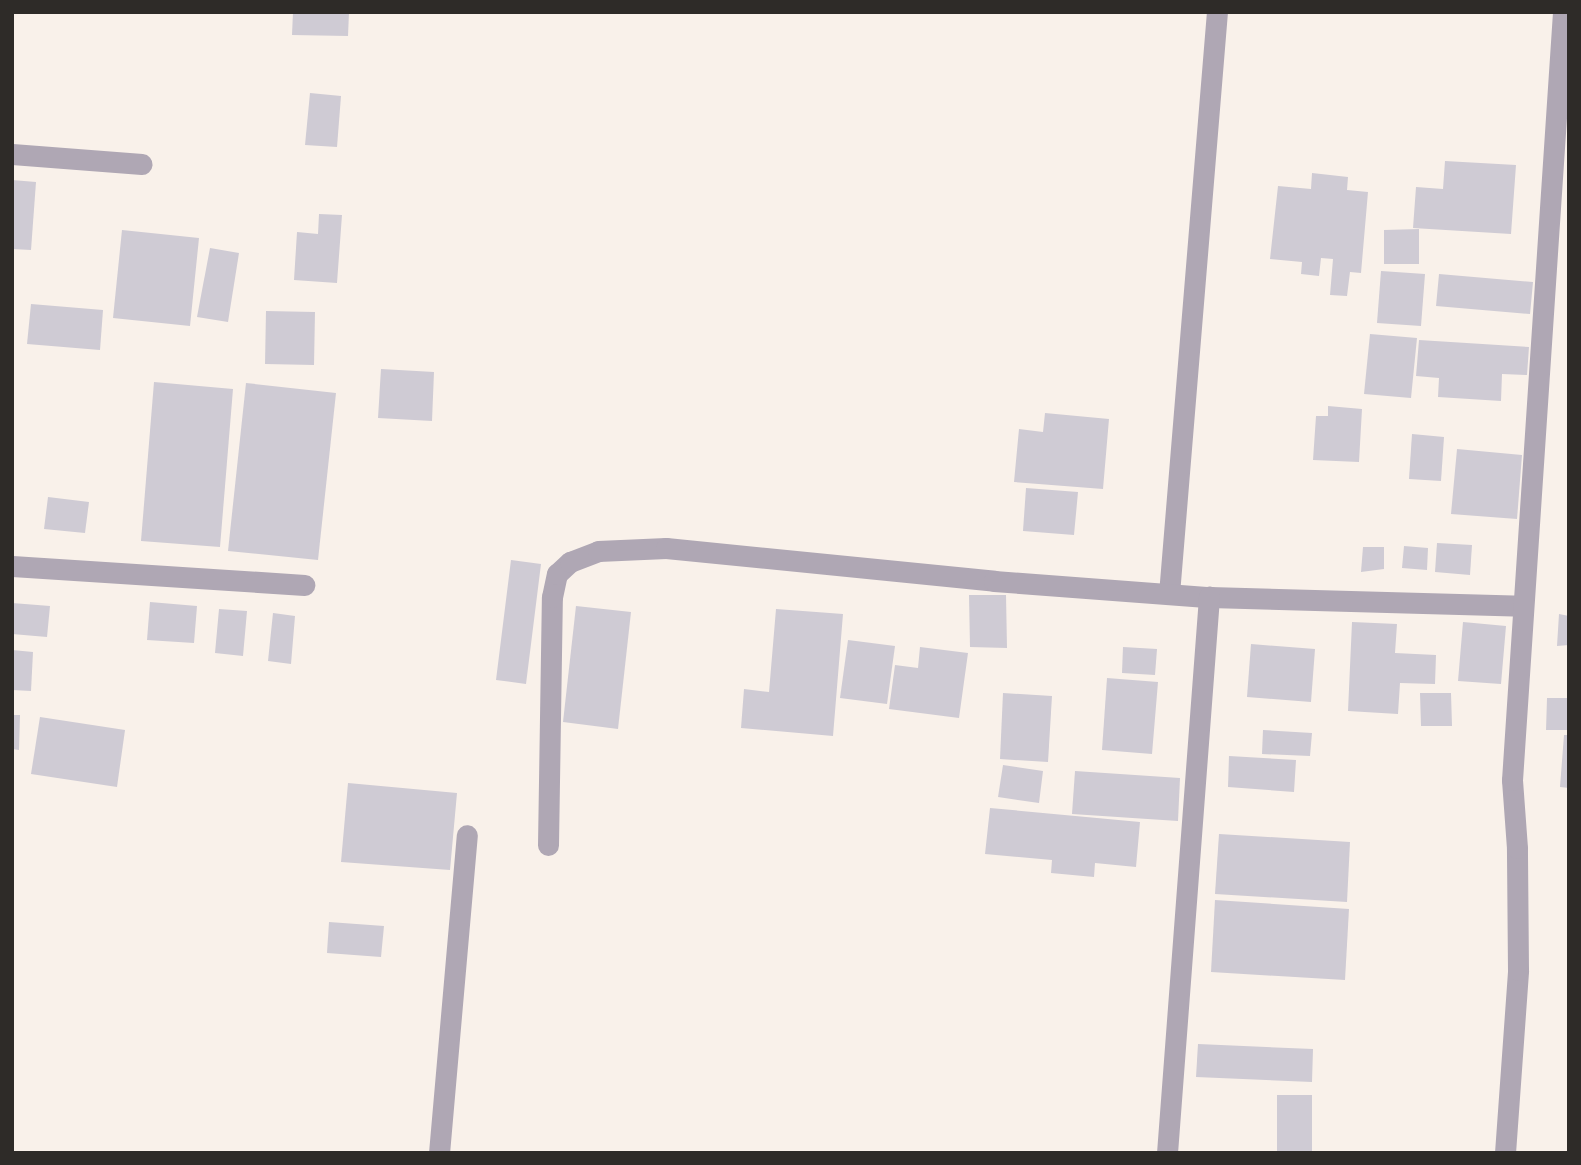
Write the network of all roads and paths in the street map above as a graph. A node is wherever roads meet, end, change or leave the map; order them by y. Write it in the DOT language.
graph roads {
  1 [pos="1217,12"];
  2 [pos="1563,12"];
  3 [pos="12,154"];
  4 [pos="142,164"];
  5 [pos="12,566"];
  6 [pos="304,585"];
  7 [pos="1169,594"];
  8 [pos="1209,597"];
  9 [pos="1522,606"];
  10 [pos="467,835"];
  11 [pos="548,845"];
  12 [pos="439,1153"];
  13 [pos="1167,1153"];
  14 [pos="1505,1153"];
  1 -- 7 [label="street"];
  2 -- 9 [label="street"];
  3 -- 4 [label="street"];
  5 -- 6 [label="street"];
  7 -- 8 [label="street"];
  7 -- 11 [label="street"];
  8 -- 9 [label="street"];
  8 -- 13 [label="street"];
  9 -- 14 [label="street"];
  10 -- 12 [label="street"];
}
